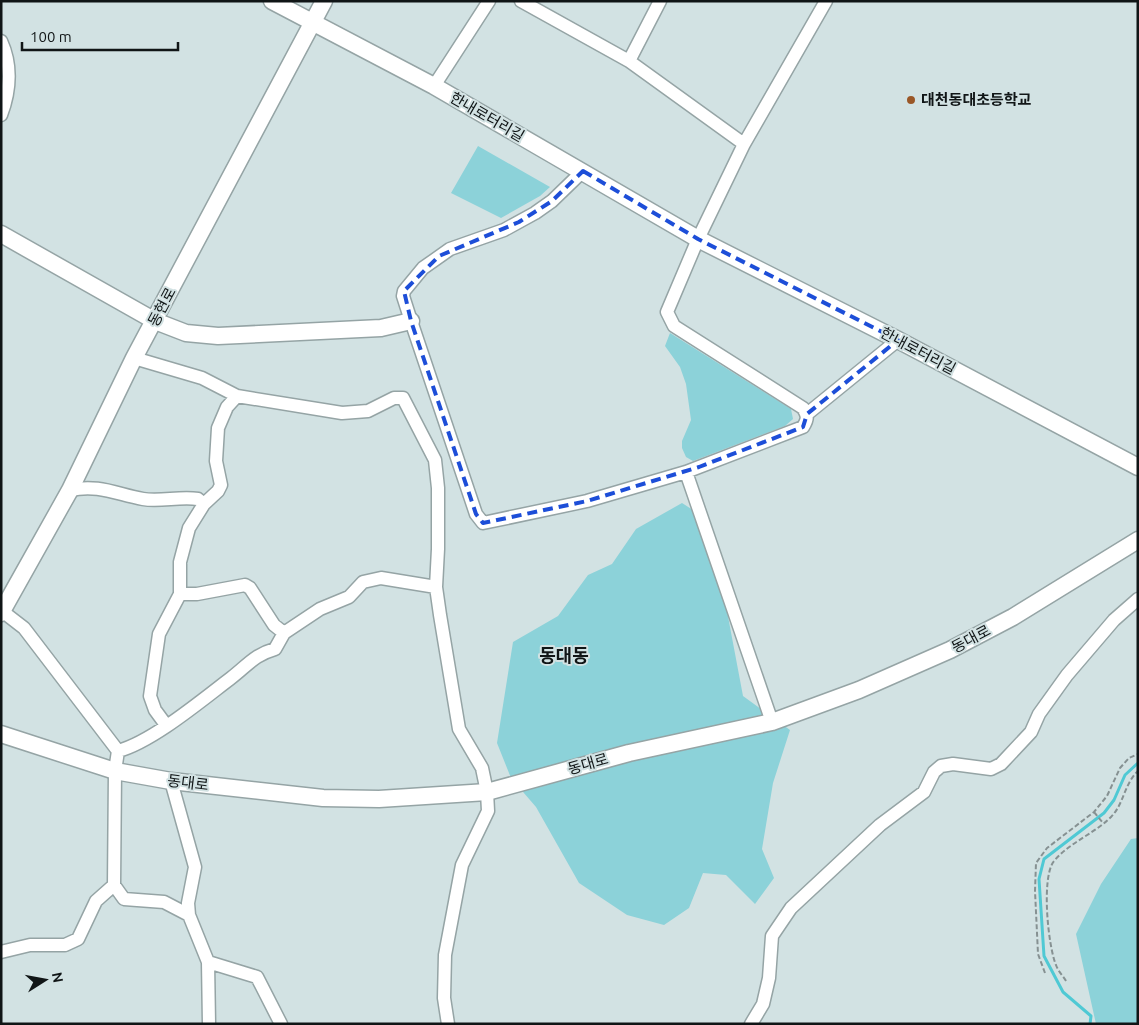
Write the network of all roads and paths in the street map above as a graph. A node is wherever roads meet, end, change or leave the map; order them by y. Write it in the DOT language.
graph roads {
  1 [pos="272,1"];
  2 [pos="324,1"];
  3 [pos="489,1"];
  4 [pos="521,1"];
  5 [pos="660,1"];
  6 [pos="826,1"];
  7 [pos="313,24"];
  8 [pos="1,41"];
  9 [pos="629,62"];
  10 [pos="434,86"];
  11 [pos="1,115"];
  12 [pos="744,144"];
  13 [pos="583,171"];
  14 [pos="1,234"];
  15 [pos="698,239"];
  16 [pos="155,321"];
  17 [pos="411,321"];
  18 [pos="898,340"];
  19 [pos="134,358"];
  20 [pos="237,396"];
  21 [pos="807,414"];
  22 [pos="1138,467"];
  23 [pos="686,472"];
  24 [pos="70,490"];
  25 [pos="204,504"];
  26 [pos="1138,540"];
  27 [pos="436,587"];
  28 [pos="180,594"];
  29 [pos="1138,599"];
  30 [pos="2,612"];
  31 [pos="284,633"];
  32 [pos="772,722"];
  33 [pos="166,725"];
  34 [pos="1,734"];
  35 [pos="118,752"];
  36 [pos="1138,754"];
  37 [pos="115,771"];
  38 [pos="1138,771"];
  39 [pos="171,781"];
  40 [pos="487,792"];
  41 [pos="1095,813"];
  42 [pos="1102,822"];
  43 [pos="114,885"];
  44 [pos="189,915"];
  45 [pos="1,952"];
  46 [pos="208,962"];
  47 [pos="1046,973"];
  48 [pos="1066,981"];
  49 [pos="209,1024"];
  50 [pos="281,1024"];
  51 [pos="448,1024"];
  52 [pos="751,1024"];
  1 -- 7 [label="street, 한내로터리길"];
  2 -- 7 [label="street, 동현로"];
  3 -- 10 [label="street"];
  4 -- 9 [label="street"];
  5 -- 9 [label="street"];
  6 -- 12 [label="street"];
  7 -- 10 [label="street, 한내로터리길"];
  7 -- 16 [label="street, 동현로"];
  8 -- 11 [label="street"];
  9 -- 12 [label="street"];
  10 -- 13 [label="street, 한내로터리길"];
  12 -- 15 [label="street"];
  13 -- 15 [label="street, 한내로터리길"];
  13 -- 17 [label="street"];
  14 -- 16 [label="street"];
  15 -- 18 [label="street, 한내로터리길"];
  15 -- 21 [label="street"];
  16 -- 17 [label="street"];
  16 -- 19 [label="street, 동현로"];
  17 -- 23 [label="street"];
  18 -- 21 [label="street"];
  18 -- 22 [label="street, 한내로터리길"];
  19 -- 20 [label="street"];
  19 -- 24 [label="street, 동현로"];
  20 -- 25 [label="street"];
  20 -- 27 [label="street"];
  21 -- 23 [label="street"];
  23 -- 32 [label="street"];
  24 -- 25 [label="street"];
  24 -- 30 [label="street, 동현로"];
  25 -- 28 [label="street"];
  26 -- 32 [label="street, 동대로"];
  27 -- 31 [label="street"];
  27 -- 40 [label="street"];
  28 -- 31 [label="street"];
  28 -- 33 [label="street"];
  29 -- 52 [label="street"];
  30 -- 35 [label="street"];
  31 -- 33 [label="street"];
  32 -- 40 [label="street, 동대로"];
  33 -- 35 [label="street"];
  34 -- 37 [label="street, 동대로"];
  35 -- 37 [label="street"];
  36 -- 41 [label="path"];
  37 -- 39 [label="street, 동대로"];
  37 -- 43 [label="street"];
  38 -- 42 [label="path"];
  39 -- 40 [label="street, 동대로"];
  39 -- 44 [label="street"];
  40 -- 51 [label="street"];
  41 -- 42 [label="path"];
  41 -- 47 [label="path"];
  42 -- 48 [label="path"];
  43 -- 44 [label="street"];
  43 -- 45 [label="street"];
  44 -- 46 [label="street"];
  46 -- 49 [label="street"];
  46 -- 50 [label="street"];
}
